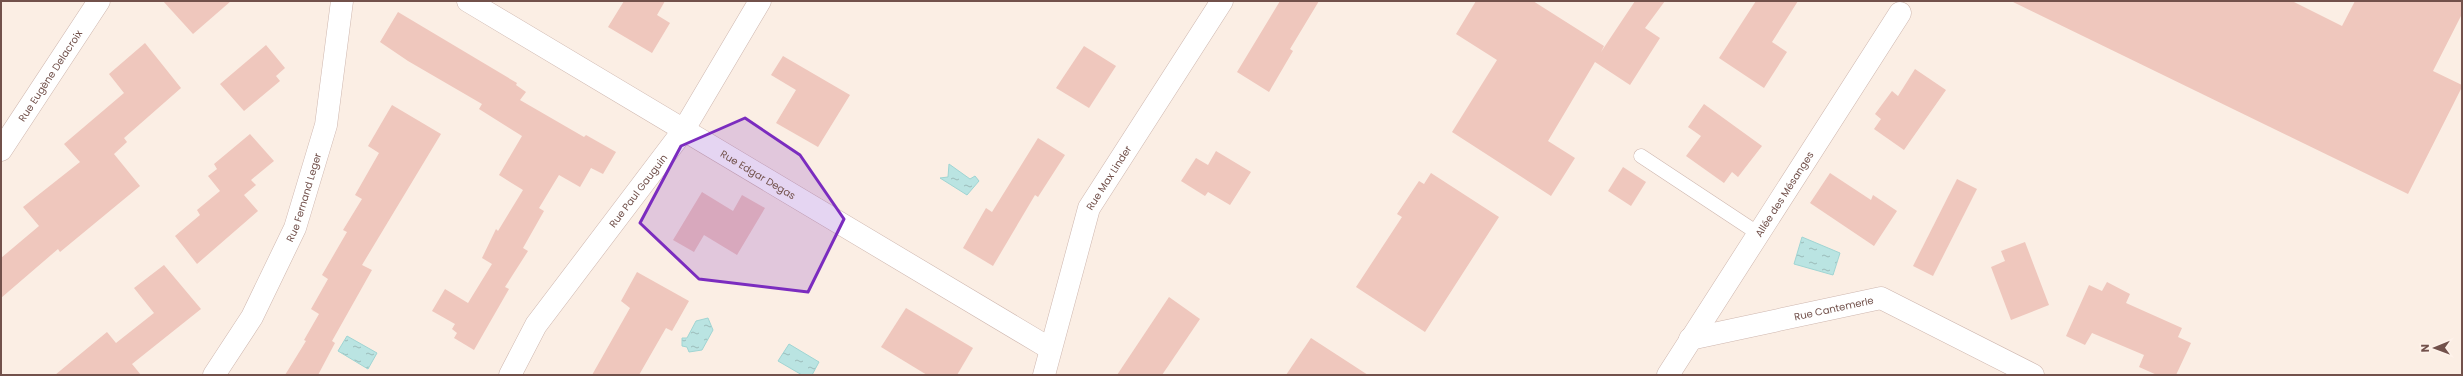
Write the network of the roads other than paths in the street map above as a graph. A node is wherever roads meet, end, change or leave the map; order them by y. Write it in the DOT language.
graph roads {
  1 [pos="99,1"];
  2 [pos="342,1"];
  3 [pos="468,1"];
  4 [pos="760,1"];
  5 [pos="1222,1"];
  6 [pos="1900,13"];
  7 [pos="683,131"];
  8 [pos="1,150"];
  9 [pos="1640,156"];
  10 [pos="1759,234"];
  11 [pos="1690,340"];
  12 [pos="1049,348"];
  13 [pos="214,375"];
  14 [pos="510,375"];
  15 [pos="1044,375"];
  16 [pos="1668,375"];
  17 [pos="2033,375"];
  1 -- 8 [label="street, Rue Eugène Delacroix"];
  2 -- 13 [label="street, Rue Fernand Leger"];
  3 -- 7 [label="street, Rue Edgar Degas"];
  4 -- 7 [label="street, Rue Paul Gauguin"];
  5 -- 12 [label="street, Rue Max Linder"];
  6 -- 10 [label="street, Allée des Mésanges"];
  7 -- 12 [label="street, Rue Edgar Degas"];
  7 -- 14 [label="street, Rue Paul Gauguin"];
  9 -- 10 [label="lane"];
  10 -- 11 [label="street, Allée des Mésanges"];
  11 -- 16 [label="street, Allée des Mésanges"];
  11 -- 17 [label="street, Rue Cantemerle"];
  12 -- 15 [label="street, Rue Max Linder"];
}
